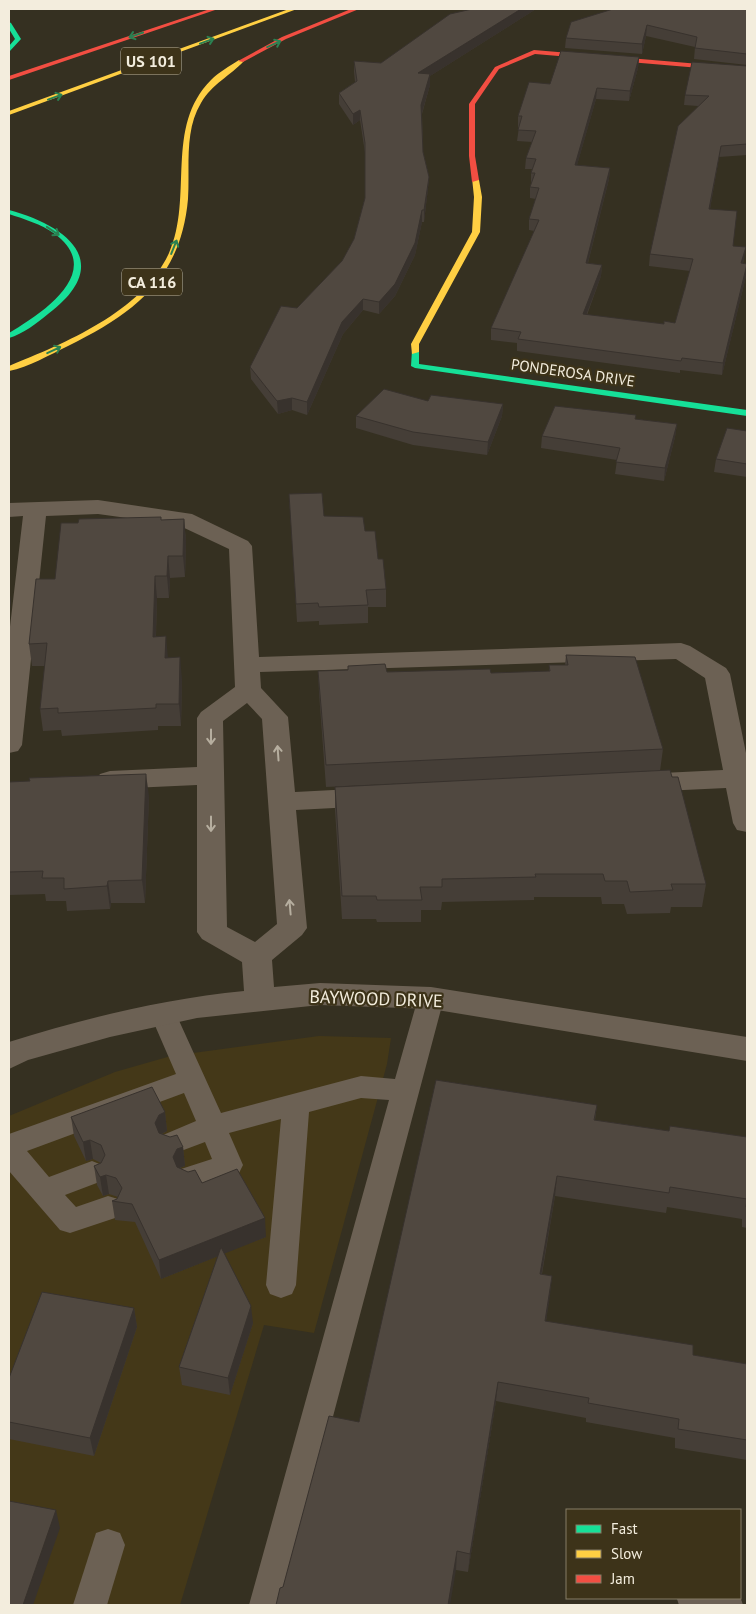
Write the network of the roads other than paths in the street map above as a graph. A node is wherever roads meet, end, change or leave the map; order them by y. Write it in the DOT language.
graph roads {
  1 [pos="216,9"];
  2 [pos="294,9"];
  3 [pos="356,9"];
  4 [pos="9,24"];
  5 [pos="9,50"];
  6 [pos="747,70"];
  7 [pos="9,78"];
  8 [pos="9,113"];
  9 [pos="9,212"];
  10 [pos="9,336"];
  11 [pos="9,369"];
  12 [pos="747,413"];
  13 [pos="35,509"];
  14 [pos="9,510"];
  15 [pos="248,678"];
  16 [pos="9,745"];
  17 [pos="211,775"];
  18 [pos="738,778"];
  19 [pos="86,781"];
  20 [pos="619,784"];
  21 [pos="400,796"];
  22 [pos="281,802"];
  23 [pos="747,823"];
  24 [pos="257,956"];
  25 [pos="431,998"];
  26 [pos="260,1001"];
  27 [pos="163,1014"];
  28 [pos="747,1049"];
  29 [pos="9,1057"];
  30 [pos="192,1079"];
  31 [pos="405,1092"];
  32 [pos="296,1104"];
  33 [pos="211,1127"];
  34 [pos="173,1142"];
  35 [pos="9,1146"];
  36 [pos="9,1150"];
  37 [pos="92,1173"];
  38 [pos="191,1177"];
  39 [pos="43,1190"];
  40 [pos="108,1208"];
  41 [pos="281,1286"];
  42 [pos="108,1545"];
  43 [pos="90,1605"];
  44 [pos="266,1605"];
  1 -- 7 [label="main road, US 101, one-way"];
  8 -- 2 [label="main road, US 101, one-way"];
  11 -- 3 [label="main road, CA 116, one-way"];
  4 -- 5 [label="main road"];
  6 -- 12 [label="main road, PONDEROSA DRIVE"];
  9 -- 10 [label="main road, one-way"];
  13 -- 14 [label="street"];
  13 -- 15 [label="street"];
  13 -- 16 [label="street"];
  15 -- 17 [label="street, one-way"];
  15 -- 18 [label="street"];
  22 -- 15 [label="street, one-way"];
  17 -- 19 [label="street"];
  17 -- 24 [label="street, one-way"];
  18 -- 20 [label="street"];
  18 -- 23 [label="street"];
  21 -- 22 [label="street"];
  24 -- 22 [label="street, one-way"];
  24 -- 26 [label="street"];
  25 -- 26 [label="street, BAYWOOD DRIVE"];
  25 -- 28 [label="street, BAYWOOD DRIVE"];
  25 -- 31 [label="lane"];
  26 -- 27 [label="street, BAYWOOD DRIVE"];
  27 -- 29 [label="street, BAYWOOD DRIVE"];
  27 -- 30 [label="lane"];
  30 -- 33 [label="lane"];
  30 -- 35 [label="lane"];
  31 -- 32 [label="lane"];
  31 -- 44 [label="lane"];
  32 -- 33 [label="lane"];
  32 -- 41 [label="lane"];
  33 -- 34 [label="lane"];
  33 -- 38 [label="lane"];
  36 -- 39 [label="lane"];
  37 -- 39 [label="lane"];
  39 -- 40 [label="lane"];
  42 -- 43 [label="lane"];
}
